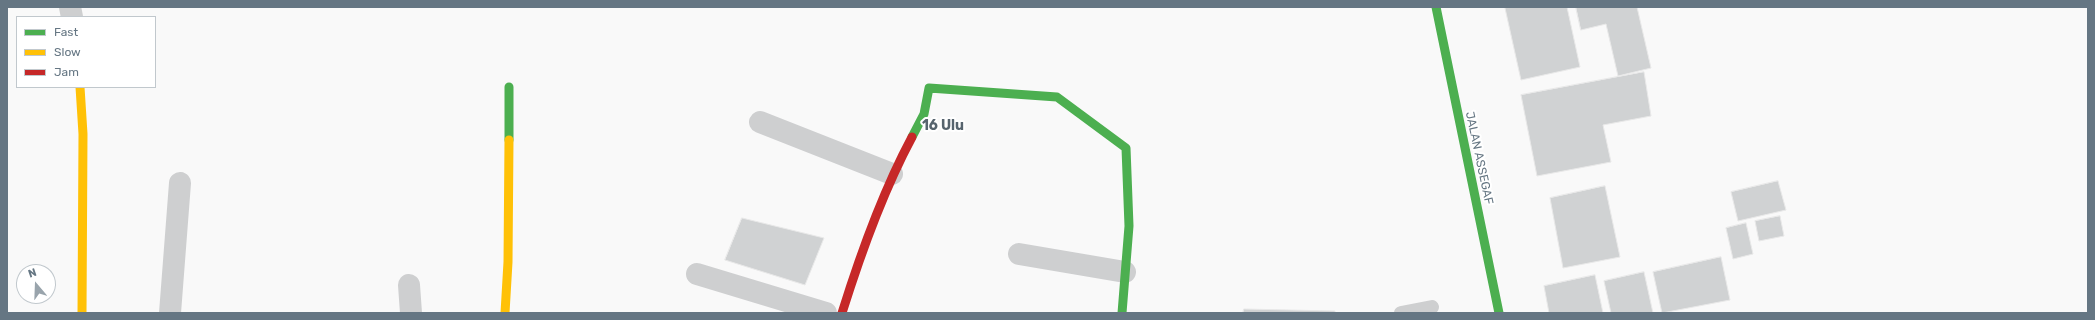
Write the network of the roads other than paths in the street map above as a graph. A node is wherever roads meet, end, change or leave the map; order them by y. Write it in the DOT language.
graph roads {
  1 [pos="1436,7"];
  2 [pos="509,87"];
  3 [pos="80,88"];
  4 [pos="760,122"];
  5 [pos="892,174"];
  6 [pos="180,183"];
  7 [pos="1019,254"];
  8 [pos="1126,272"];
  9 [pos="697,274"];
  10 [pos="409,284"];
  11 [pos="1432,307"];
  12 [pos="82,313"];
  13 [pos="170,313"];
  14 [pos="411,313"];
  15 [pos="505,313"];
  16 [pos="826,313"];
  17 [pos="842,313"];
  18 [pos="1122,313"];
  19 [pos="1401,313"];
  20 [pos="1499,313"];
  1 -- 20 [label="street, JALAN ASSEGAF"];
  2 -- 15 [label="street"];
  3 -- 12 [label="street"];
  4 -- 5 [label="street"];
  5 -- 8 [label="street"];
  5 -- 17 [label="street"];
  6 -- 13 [label="street"];
  7 -- 8 [label="street"];
  8 -- 18 [label="street"];
  9 -- 16 [label="street"];
  10 -- 14 [label="street"];
  11 -- 19 [label="lane"];
}
